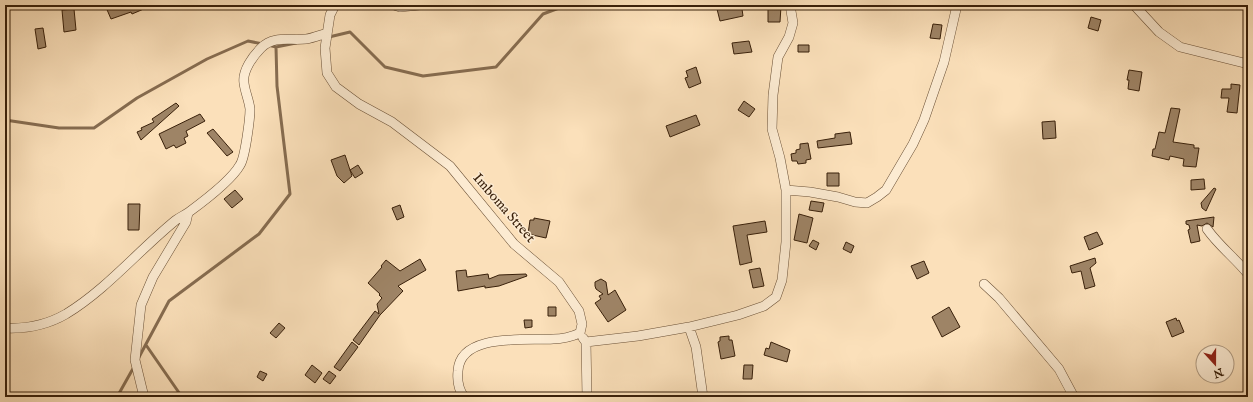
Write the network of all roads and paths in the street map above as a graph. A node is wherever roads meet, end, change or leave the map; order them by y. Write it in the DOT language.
graph roads {
  1 [pos="335,5"];
  2 [pos="394,5"];
  3 [pos="420,5"];
  4 [pos="790,5"];
  5 [pos="957,5"];
  6 [pos="1134,5"];
  7 [pos="326,34"];
  8 [pos="1248,64"];
  9 [pos="786,190"];
  10 [pos="188,213"];
  11 [pos="1207,229"];
  12 [pos="1248,274"];
  13 [pos="984,284"];
  14 [pos="689,327"];
  15 [pos="5,328"];
  16 [pos="580,333"];
  17 [pos="586,342"];
  18 [pos="144,397"];
  19 [pos="464,397"];
  20 [pos="587,397"];
  21 [pos="703,397"];
  22 [pos="1074,397"];
  1 -- 7 [label="street, Imboma Street"];
  2 -- 3 [label="street"];
  4 -- 9 [label="street"];
  5 -- 9 [label="street"];
  6 -- 8 [label="street"];
  7 -- 10 [label="street"];
  7 -- 16 [label="street, Imboma Street"];
  9 -- 14 [label="street"];
  10 -- 15 [label="street"];
  10 -- 18 [label="street"];
  11 -- 12 [label="street"];
  13 -- 22 [label="street"];
  14 -- 17 [label="street"];
  14 -- 21 [label="street"];
  16 -- 17 [label="street"];
  16 -- 19 [label="street"];
  17 -- 20 [label="street"];
}
